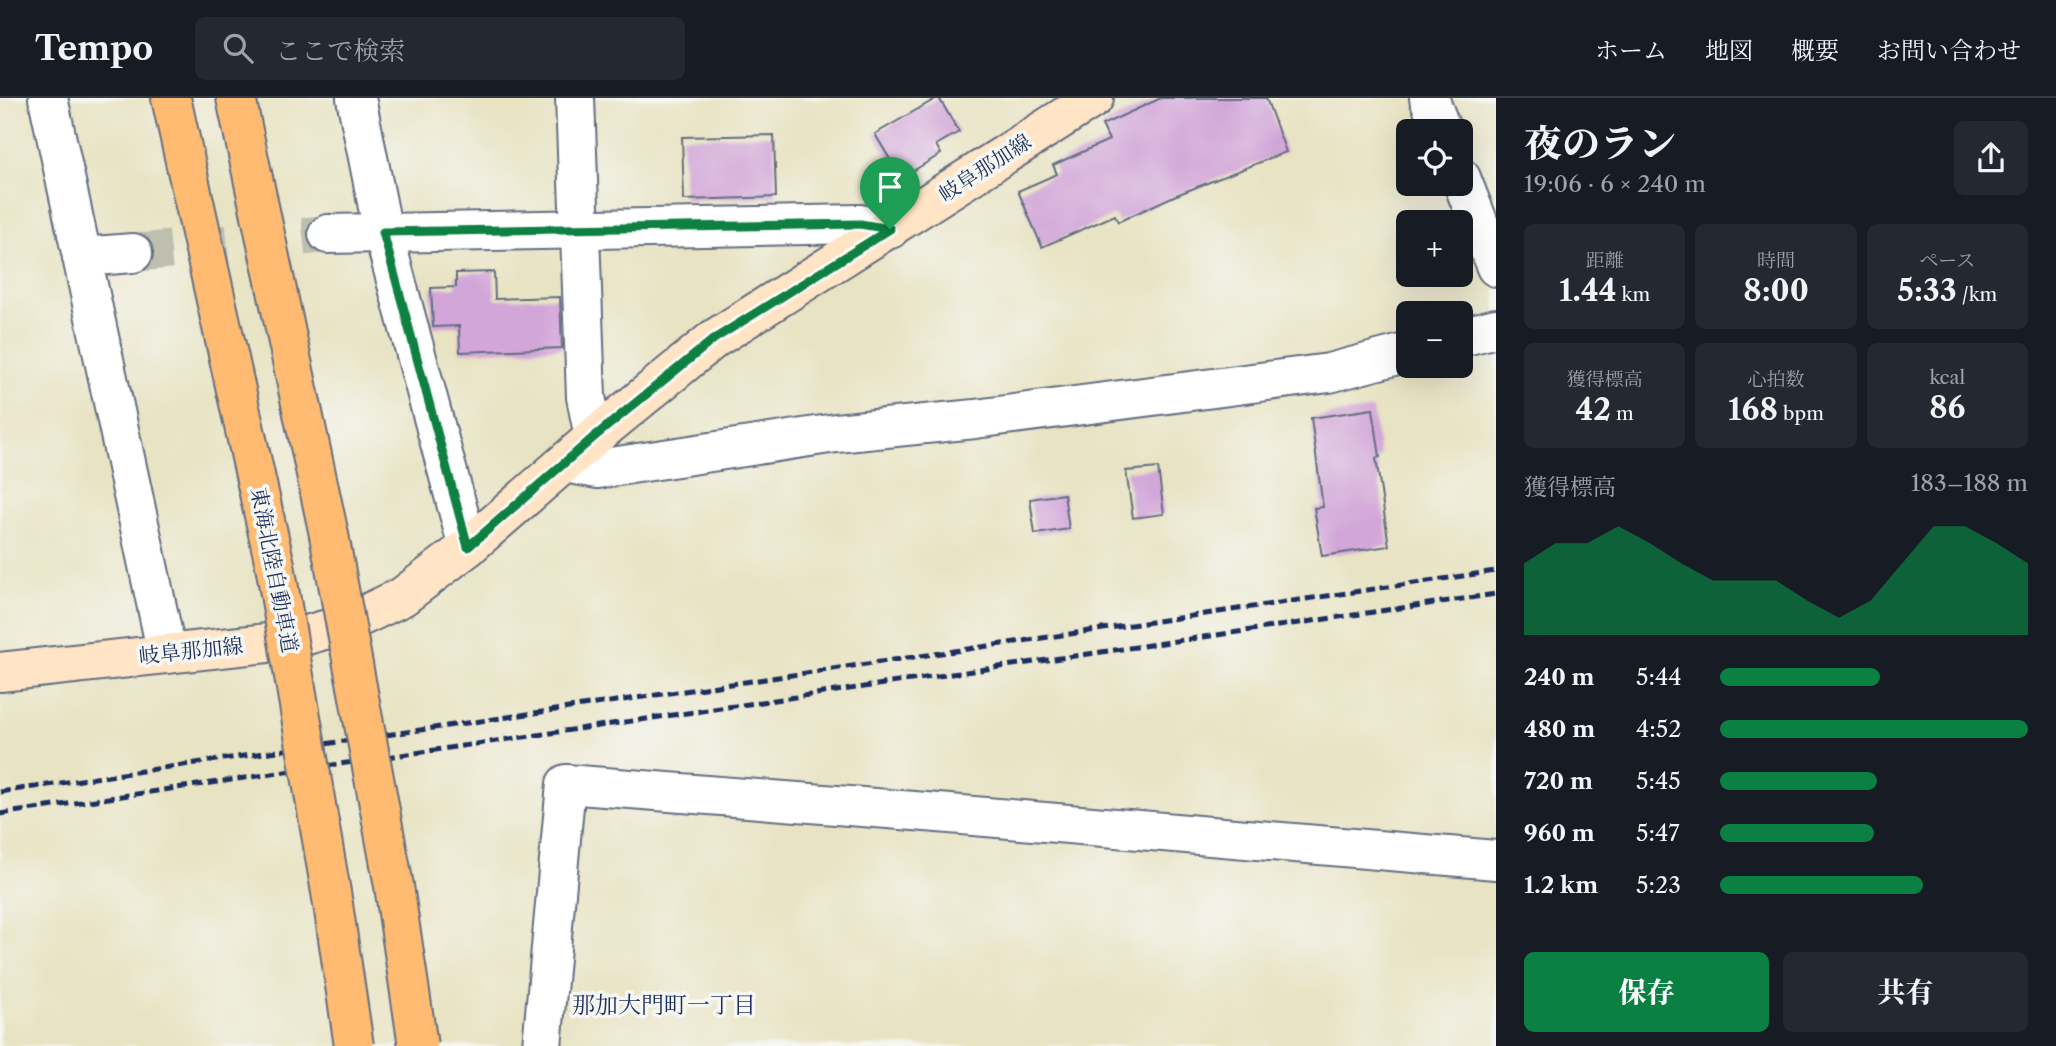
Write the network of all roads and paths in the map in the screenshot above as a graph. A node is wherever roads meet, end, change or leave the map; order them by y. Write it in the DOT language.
graph roads {
  1 [pos="48,98"];
  2 [pos="171,98"];
  3 [pos="236,98"];
  4 [pos="355,98"];
  5 [pos="575,98"];
  6 [pos="1094,98"];
  7 [pos="1429,98"];
  8 [pos="1437,119"];
  9 [pos="1468,196"];
  10 [pos="580,229"];
  11 [pos="890,229"];
  12 [pos="383,232"];
  13 [pos="328,234"];
  14 [pos="133,253"];
  15 [pos="82,257"];
  16 [pos="1496,267"];
  17 [pos="1496,328"];
  18 [pos="1473,335"];
  19 [pos="1396,355"];
  20 [pos="594,437"];
  21 [pos="565,463"];
  22 [pos="468,547"];
  23 [pos="167,654"];
  24 [pos="0,673"];
  25 [pos="1496,860"];
  26 [pos="354,1046"];
  27 [pos="418,1046"];
  28 [pos="542,1046"];
  1 -- 15 [label="street"];
  2 -- 26 [label="highway, 東海北陸自動車道, bridge"];
  3 -- 27 [label="highway, bridge"];
  4 -- 12 [label="street"];
  5 -- 10 [label="street"];
  6 -- 11 [label="main road, 岐阜那加線"];
  7 -- 8 [label="street"];
  9 -- 16 [label="street"];
  10 -- 11 [label="street"];
  10 -- 12 [label="street"];
  10 -- 20 [label="street"];
  11 -- 20 [label="main road, 岐阜那加線"];
  12 -- 13 [label="street"];
  12 -- 22 [label="street"];
  14 -- 15 [label="street"];
  15 -- 23 [label="street"];
  17 -- 18 [label="street"];
  19 -- 21 [label="street"];
  20 -- 21 [label="main road, 岐阜那加線"];
  21 -- 22 [label="main road, 岐阜那加線"];
  22 -- 23 [label="main road, 岐阜那加線"];
  23 -- 24 [label="main road, 岐阜那加線"];
  25 -- 28 [label="street"];
}
